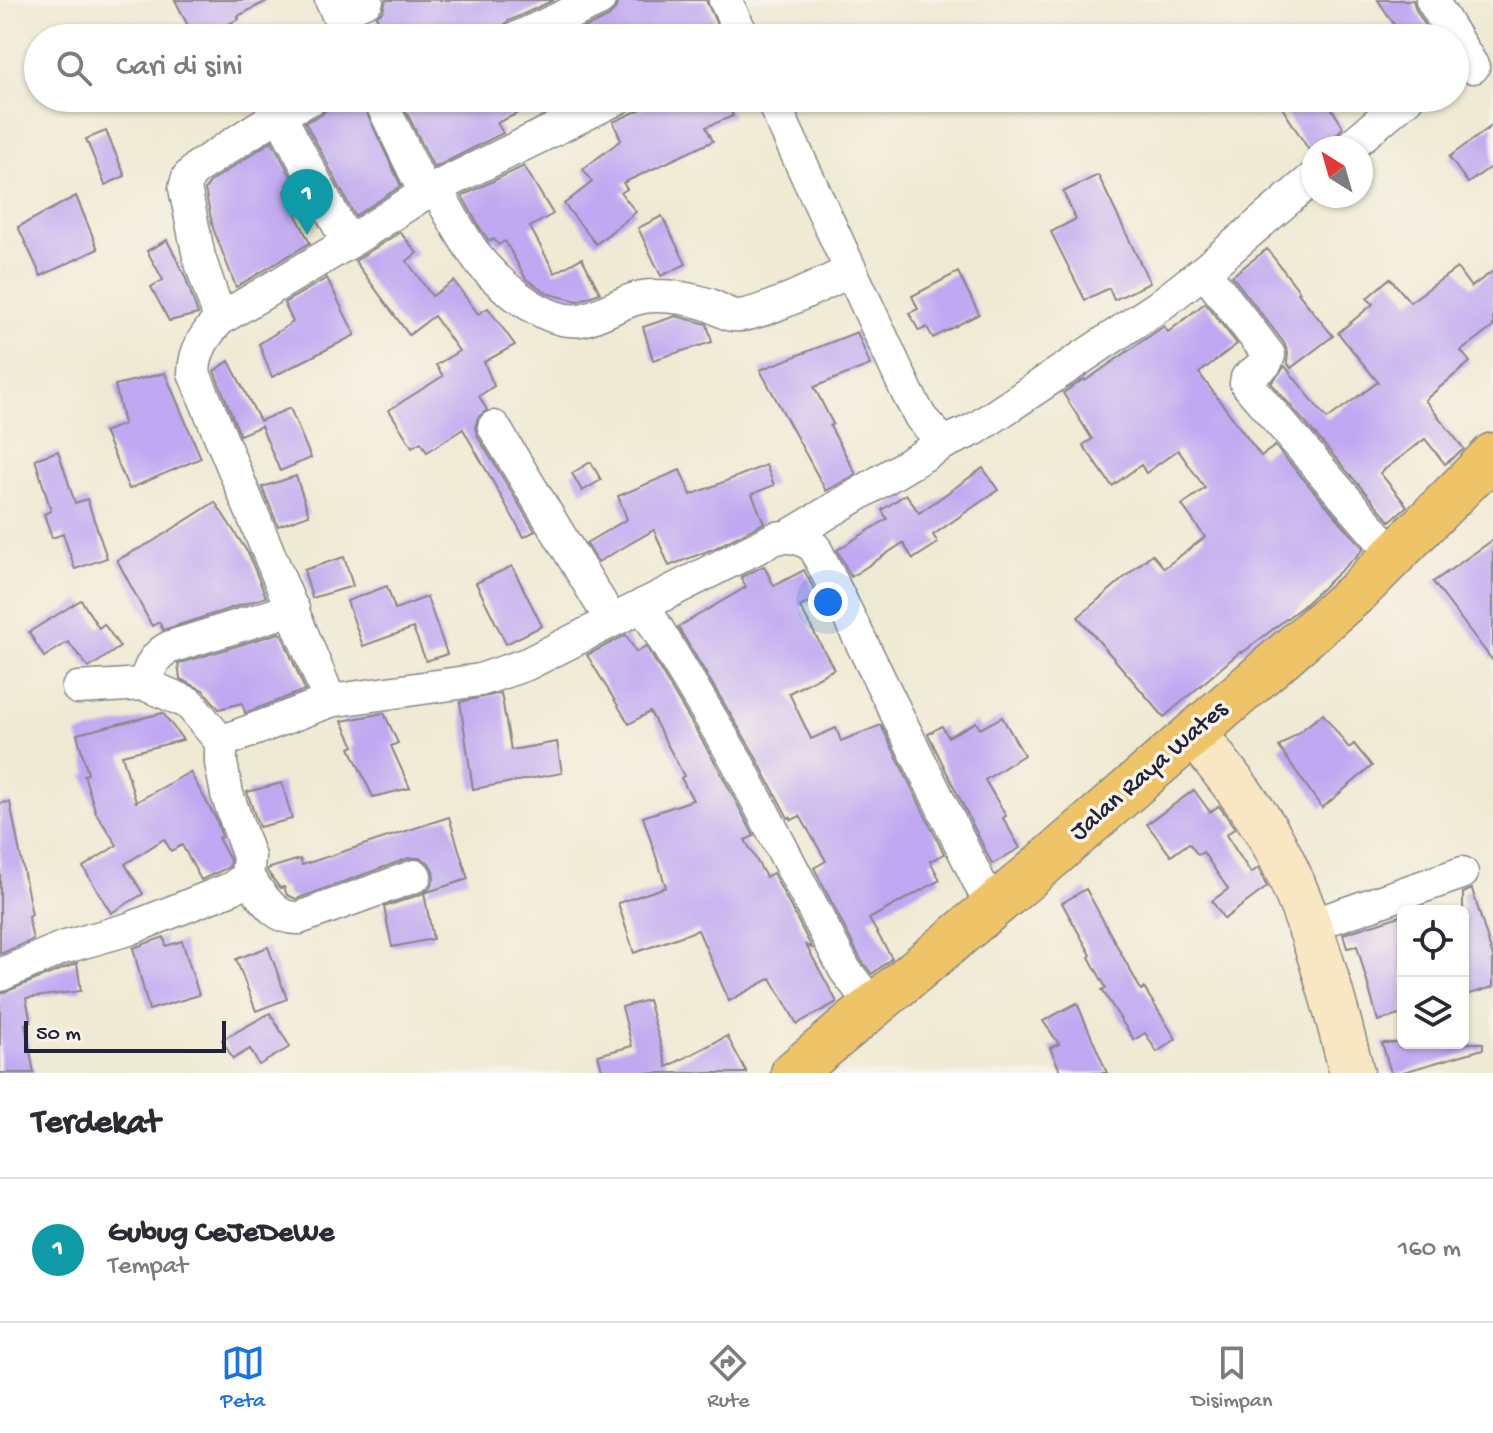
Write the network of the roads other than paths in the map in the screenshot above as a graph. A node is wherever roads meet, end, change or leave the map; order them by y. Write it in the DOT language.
graph roads {
  1 [pos="367,0"];
  2 [pos="599,0"];
  3 [pos="725,0"];
  4 [pos="1432,0"];
  5 [pos="339,17"];
  6 [pos="547,24"];
  7 [pos="736,24"];
  8 [pos="1446,24"];
  9 [pos="283,112"];
  10 [pos="389,112"];
  11 [pos="589,112"];
  12 [pos="777,112"];
  13 [pos="1390,112"];
  14 [pos="279,114"];
  15 [pos="1362,136"];
  16 [pos="1301,188"];
  17 [pos="430,190"];
  18 [pos="348,243"];
  19 [pos="851,271"];
  20 [pos="1204,271"];
  21 [pos="220,319"];
  22 [pos="494,427"];
  23 [pos="944,443"];
  24 [pos="1493,455"];
  25 [pos="789,536"];
  26 [pos="1394,555"];
  27 [pos="643,605"];
  28 [pos="293,609"];
  29 [pos="611,620"];
  30 [pos="144,684"];
  31 [pos="78,688"];
  32 [pos="330,701"];
  33 [pos="1195,733"];
  34 [pos="221,742"];
  35 [pos="1462,873"];
  36 [pos="415,876"];
  37 [pos="247,877"];
  38 [pos="992,908"];
  39 [pos="1309,926"];
  40 [pos="0,975"];
  41 [pos="873,1006"];
  42 [pos="793,1073"];
  43 [pos="1352,1073"];
  1 -- 5 [label="street"];
  2 -- 6 [label="street"];
  3 -- 7 [label="street"];
  4 -- 8 [label="street"];
  9 -- 14 [label="street"];
  10 -- 17 [label="street"];
  11 -- 17 [label="street"];
  12 -- 19 [label="street"];
  13 -- 15 [label="street"];
  14 -- 18 [label="street"];
  14 -- 21 [label="street"];
  16 -- 20 [label="street"];
  17 -- 18 [label="street"];
  17 -- 19 [label="street"];
  18 -- 21 [label="street"];
  19 -- 23 [label="street"];
  20 -- 23 [label="street"];
  20 -- 26 [label="street"];
  21 -- 28 [label="street"];
  22 -- 29 [label="street"];
  23 -- 25 [label="street"];
  24 -- 26 [label="highway, Jalan Raya Wates"];
  25 -- 27 [label="street"];
  25 -- 38 [label="street"];
  26 -- 33 [label="highway, Jalan Raya Wates"];
  27 -- 29 [label="street"];
  27 -- 41 [label="street"];
  28 -- 30 [label="street"];
  28 -- 32 [label="street"];
  29 -- 32 [label="street"];
  30 -- 31 [label="street"];
  30 -- 34 [label="street"];
  32 -- 34 [label="street"];
  33 -- 38 [label="highway, Jalan Raya Wates"];
  33 -- 39 [label="main road"];
  34 -- 37 [label="street"];
  35 -- 39 [label="street"];
  36 -- 37 [label="street"];
  37 -- 40 [label="street"];
  38 -- 41 [label="highway, Jalan Raya Wates"];
  39 -- 43 [label="main road"];
  41 -- 42 [label="highway, Jalan Raya Wates"];
}
